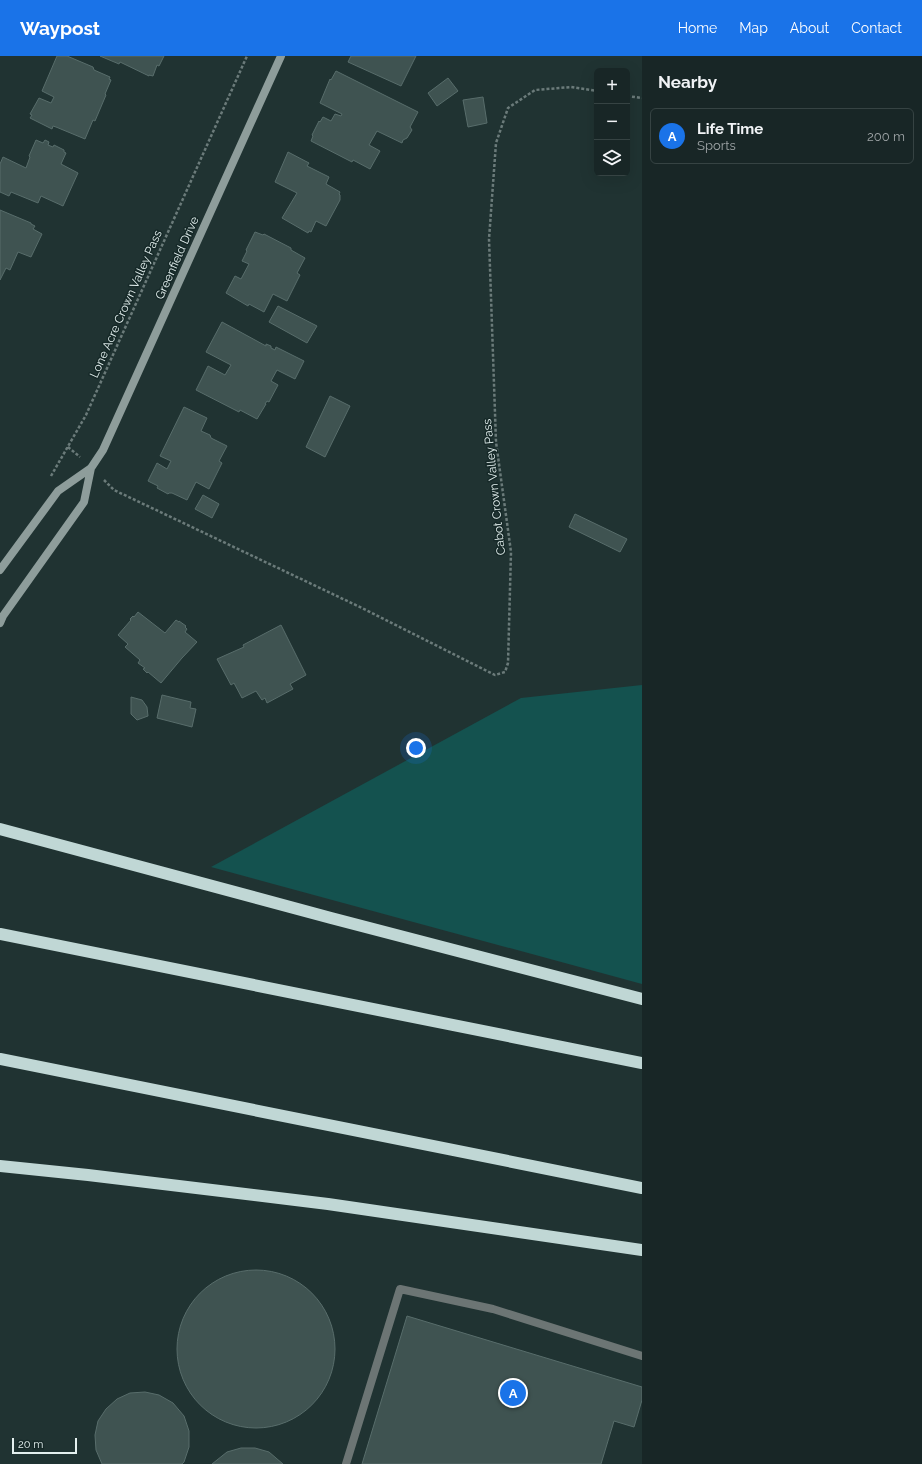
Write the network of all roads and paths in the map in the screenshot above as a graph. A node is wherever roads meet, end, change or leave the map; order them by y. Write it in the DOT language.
graph roads {
  1 [pos="247,56"];
  2 [pos="281,56"];
  3 [pos="594,91"];
  4 [pos="630,96"];
  5 [pos="642,98"];
  6 [pos="91,468"];
  7 [pos="50,478"];
  8 [pos="114,490"];
  9 [pos="0,570"];
  10 [pos="0,623"];
  11 [pos="0,829"];
  12 [pos="0,934"];
  13 [pos="642,999"];
  14 [pos="0,1059"];
  15 [pos="642,1063"];
  16 [pos="0,1166"];
  17 [pos="642,1188"];
  18 [pos="642,1250"];
  19 [pos="642,1356"];
  20 [pos="346,1464"];
  1 -- 7 [label="path, Lone Acre Crown Valley Pass"];
  2 -- 6 [label="street, Greenfield Drive"];
  3 -- 8 [label="path, Cabot Crown Valley Pass"];
  4 -- 5 [label="path"];
  6 -- 9 [label="street, Greenfield Drive"];
  6 -- 10 [label="street, Greenfield Drive"];
  11 -- 13 [label="highway"];
  12 -- 15 [label="highway"];
  14 -- 17 [label="highway"];
  16 -- 18 [label="highway"];
  19 -- 20 [label="lane"];
}
